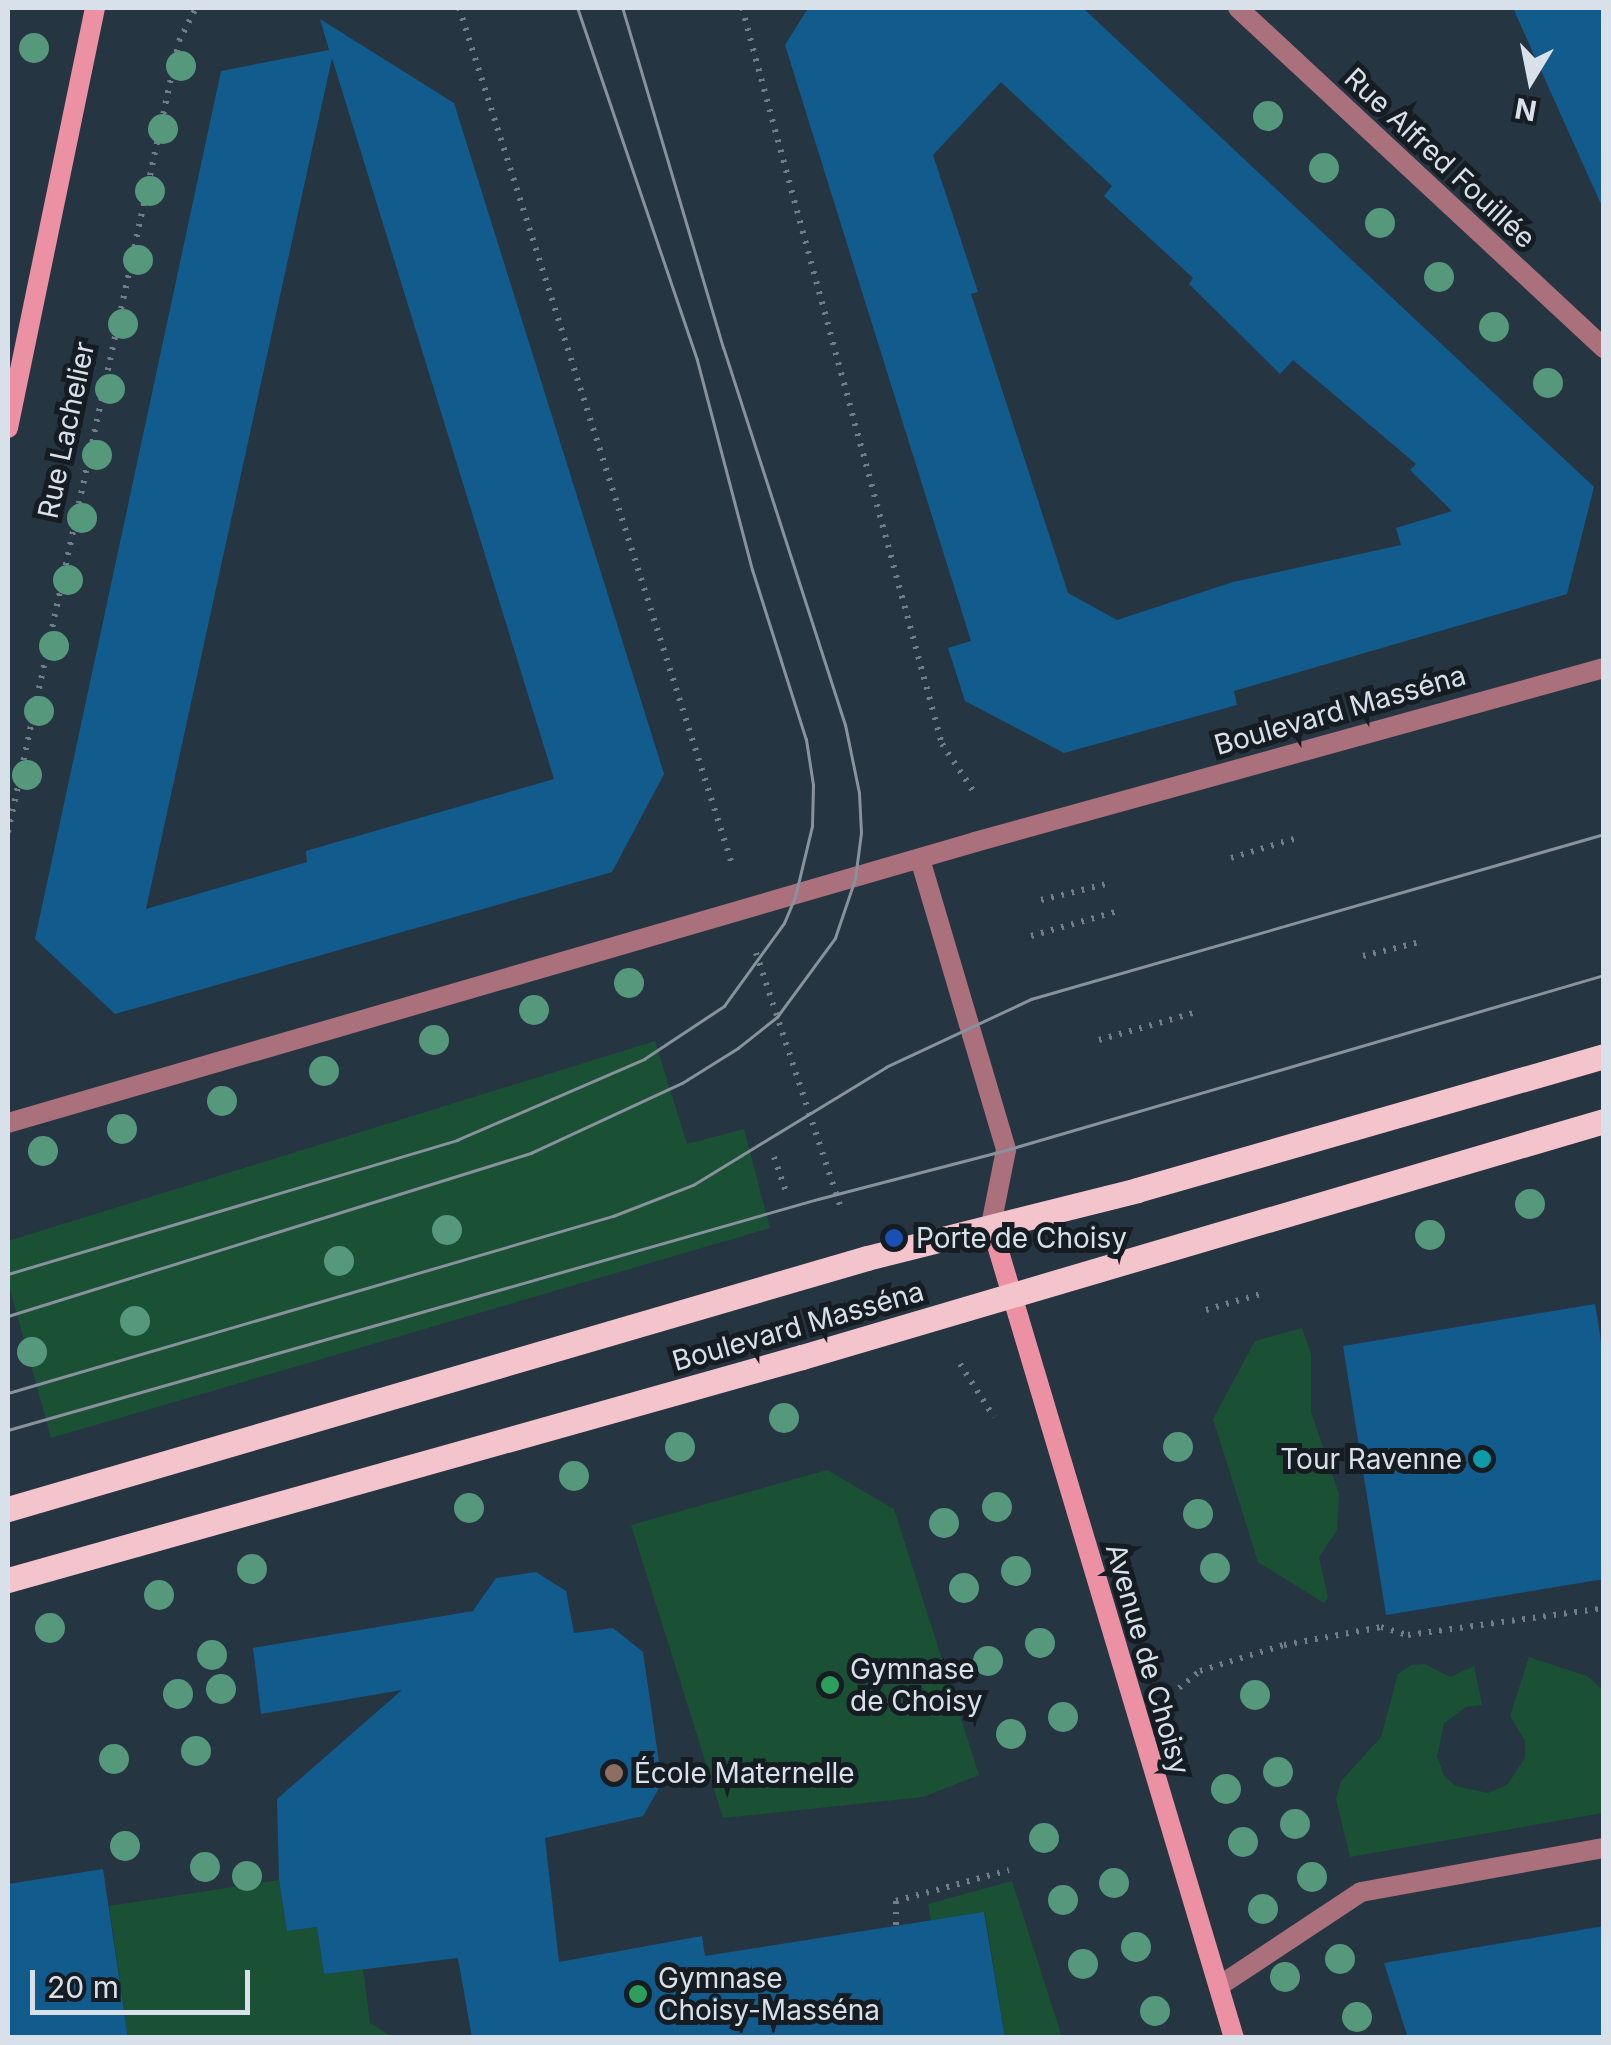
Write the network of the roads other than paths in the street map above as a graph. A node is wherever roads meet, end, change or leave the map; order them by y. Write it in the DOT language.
graph roads {
  1 [pos="95,8"];
  2 [pos="1238,8"];
  3 [pos="1604,348"];
  4 [pos="8,428"];
  5 [pos="1604,668"];
  6 [pos="920,859"];
  7 [pos="1604,1056"];
  8 [pos="1604,1121"];
  9 [pos="8,1123"];
  10 [pos="992,1225"];
  11 [pos="1012,1296"];
  12 [pos="8,1509"];
  13 [pos="8,1580"];
  14 [pos="1604,1848"];
  15 [pos="1219,1986"];
  16 [pos="1234,2038"];
  1 -- 4 [label="main road, Rue Lachelier"];
  2 -- 3 [label="street, Rue Alfred Fouillée"];
  5 -- 6 [label="street, Boulevard Masséna"];
  6 -- 9 [label="street, Boulevard Masséna"];
  6 -- 10 [label="street"];
  7 -- 10 [label="main road, Boulevard Masséna"];
  8 -- 11 [label="main road, Boulevard Masséna"];
  10 -- 11 [label="main road, Avenue de Choisy"];
  10 -- 12 [label="main road, Boulevard Masséna"];
  11 -- 13 [label="main road, Boulevard Masséna"];
  11 -- 15 [label="main road, Avenue de Choisy"];
  14 -- 15 [label="street"];
  15 -- 16 [label="main road, Avenue de Choisy"];
}
